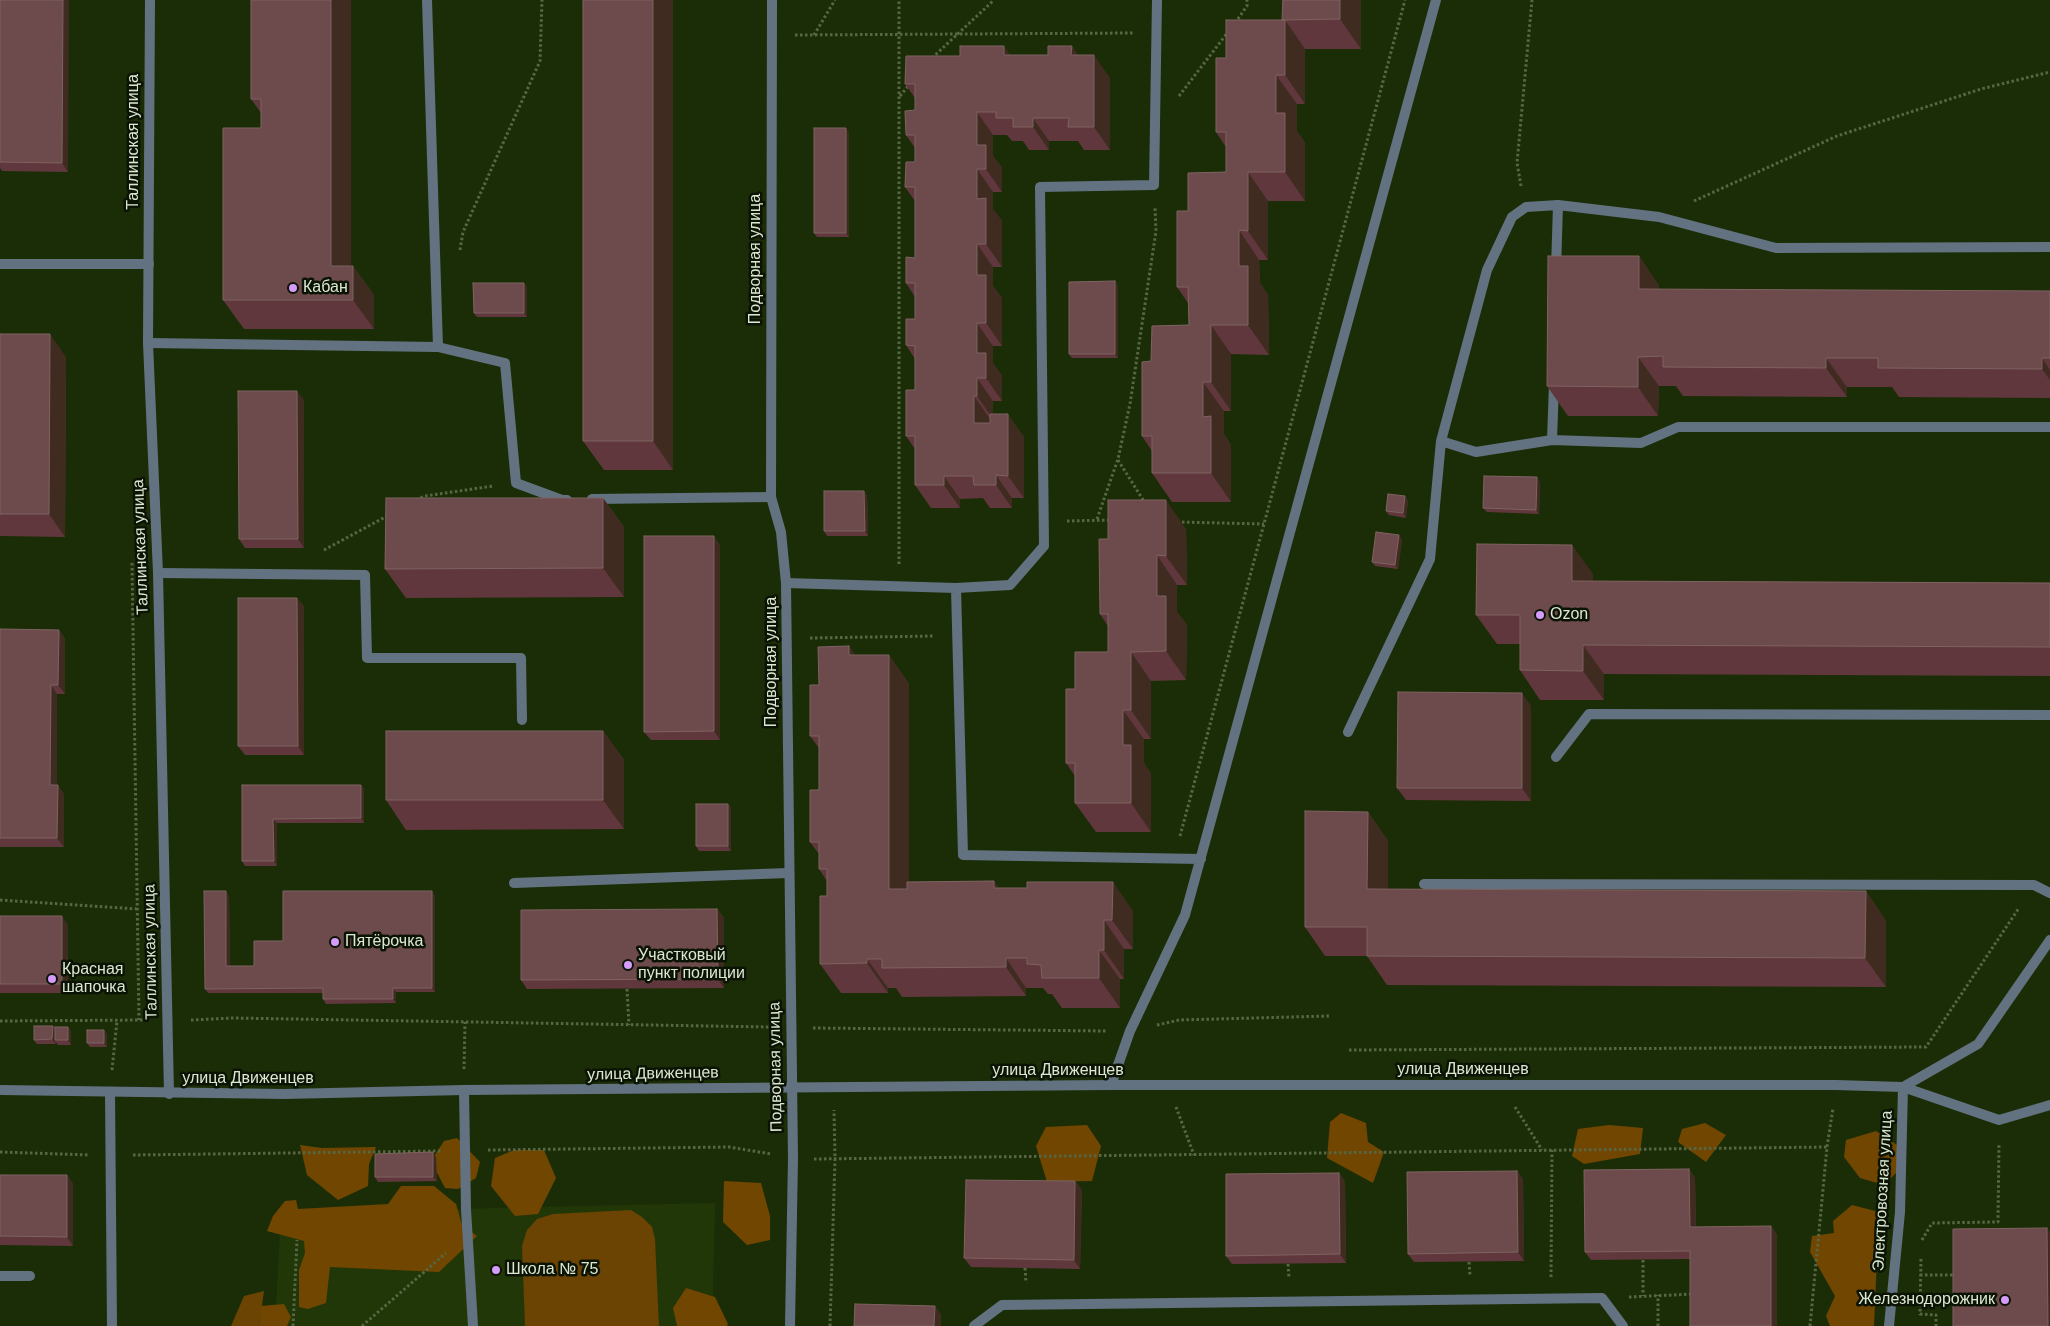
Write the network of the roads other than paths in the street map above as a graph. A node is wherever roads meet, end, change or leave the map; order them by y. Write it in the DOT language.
graph roads {
  1 [pos="150,0"];
  2 [pos="426,0"];
  3 [pos="772,0"];
  4 [pos="1157,0"];
  5 [pos="1436,0"];
  6 [pos="1558,205"];
  7 [pos="2050,247"];
  8 [pos="0,264"];
  9 [pos="149,264"];
  10 [pos="1556,284"];
  11 [pos="148,343"];
  12 [pos="438,347"];
  13 [pos="1554,372"];
  14 [pos="2050,427"];
  15 [pos="1441,440"];
  16 [pos="1552,440"];
  17 [pos="771,498"];
  18 [pos="158,573"];
  19 [pos="786,583"];
  20 [pos="956,588"];
  21 [pos="2050,715"];
  22 [pos="522,720"];
  23 [pos="1348,732"];
  24 [pos="1556,757"];
  25 [pos="1201,859"];
  26 [pos="788,873"];
  27 [pos="514,883"];
  28 [pos="1424,884"];
  29 [pos="2050,893"];
  30 [pos="2050,940"];
  31 [pos="1111,1085"];
  32 [pos="1903,1087"];
  33 [pos="792,1088"];
  34 [pos="0,1090"];
  35 [pos="464,1090"];
  36 [pos="110,1092"];
  37 [pos="168,1094"];
  38 [pos="2050,1105"];
  39 [pos="0,1276"];
  40 [pos="30,1276"];
  41 [pos="112,1326"];
  42 [pos="473,1326"];
  43 [pos="790,1326"];
  44 [pos="974,1326"];
  45 [pos="1623,1326"];
  46 [pos="1890,1326"];
  1 -- 9 [label="street, Таллинская улица"];
  2 -- 12 [label="street"];
  3 -- 17 [label="street, Подворная улица"];
  4 -- 20 [label="street"];
  5 -- 25 [label="street"];
  6 -- 7 [label="street"];
  6 -- 10 [label="street"];
  6 -- 15 [label="street"];
  8 -- 9 [label="street"];
  9 -- 11 [label="street, Таллинская улица"];
  11 -- 12 [label="street"];
  11 -- 18 [label="street, Таллинская улица"];
  12 -- 17 [label="street"];
  13 -- 16 [label="street"];
  14 -- 16 [label="street"];
  15 -- 16 [label="street"];
  15 -- 23 [label="street"];
  17 -- 19 [label="street, Подворная улица"];
  18 -- 22 [label="street"];
  18 -- 37 [label="street, Таллинская улица"];
  19 -- 20 [label="street"];
  19 -- 26 [label="street, Подворная улица"];
  20 -- 25 [label="street"];
  21 -- 24 [label="street"];
  25 -- 31 [label="street"];
  26 -- 27 [label="street"];
  26 -- 33 [label="street, Подворная улица"];
  28 -- 29 [label="street"];
  30 -- 32 [label="street"];
  31 -- 32 [label="street, улица Движенцев"];
  31 -- 33 [label="street, улица Движенцев"];
  32 -- 38 [label="street"];
  32 -- 46 [label="street, Электровозная улица"];
  33 -- 35 [label="street, улица Движенцев"];
  33 -- 43 [label="street, Подворная улица"];
  34 -- 36 [label="street, улица Движенцев"];
  35 -- 37 [label="street, улица Движенцев"];
  35 -- 42 [label="street"];
  36 -- 37 [label="street, улица Движенцев"];
  36 -- 41 [label="street"];
  39 -- 40 [label="street"];
  44 -- 45 [label="street"];
}
